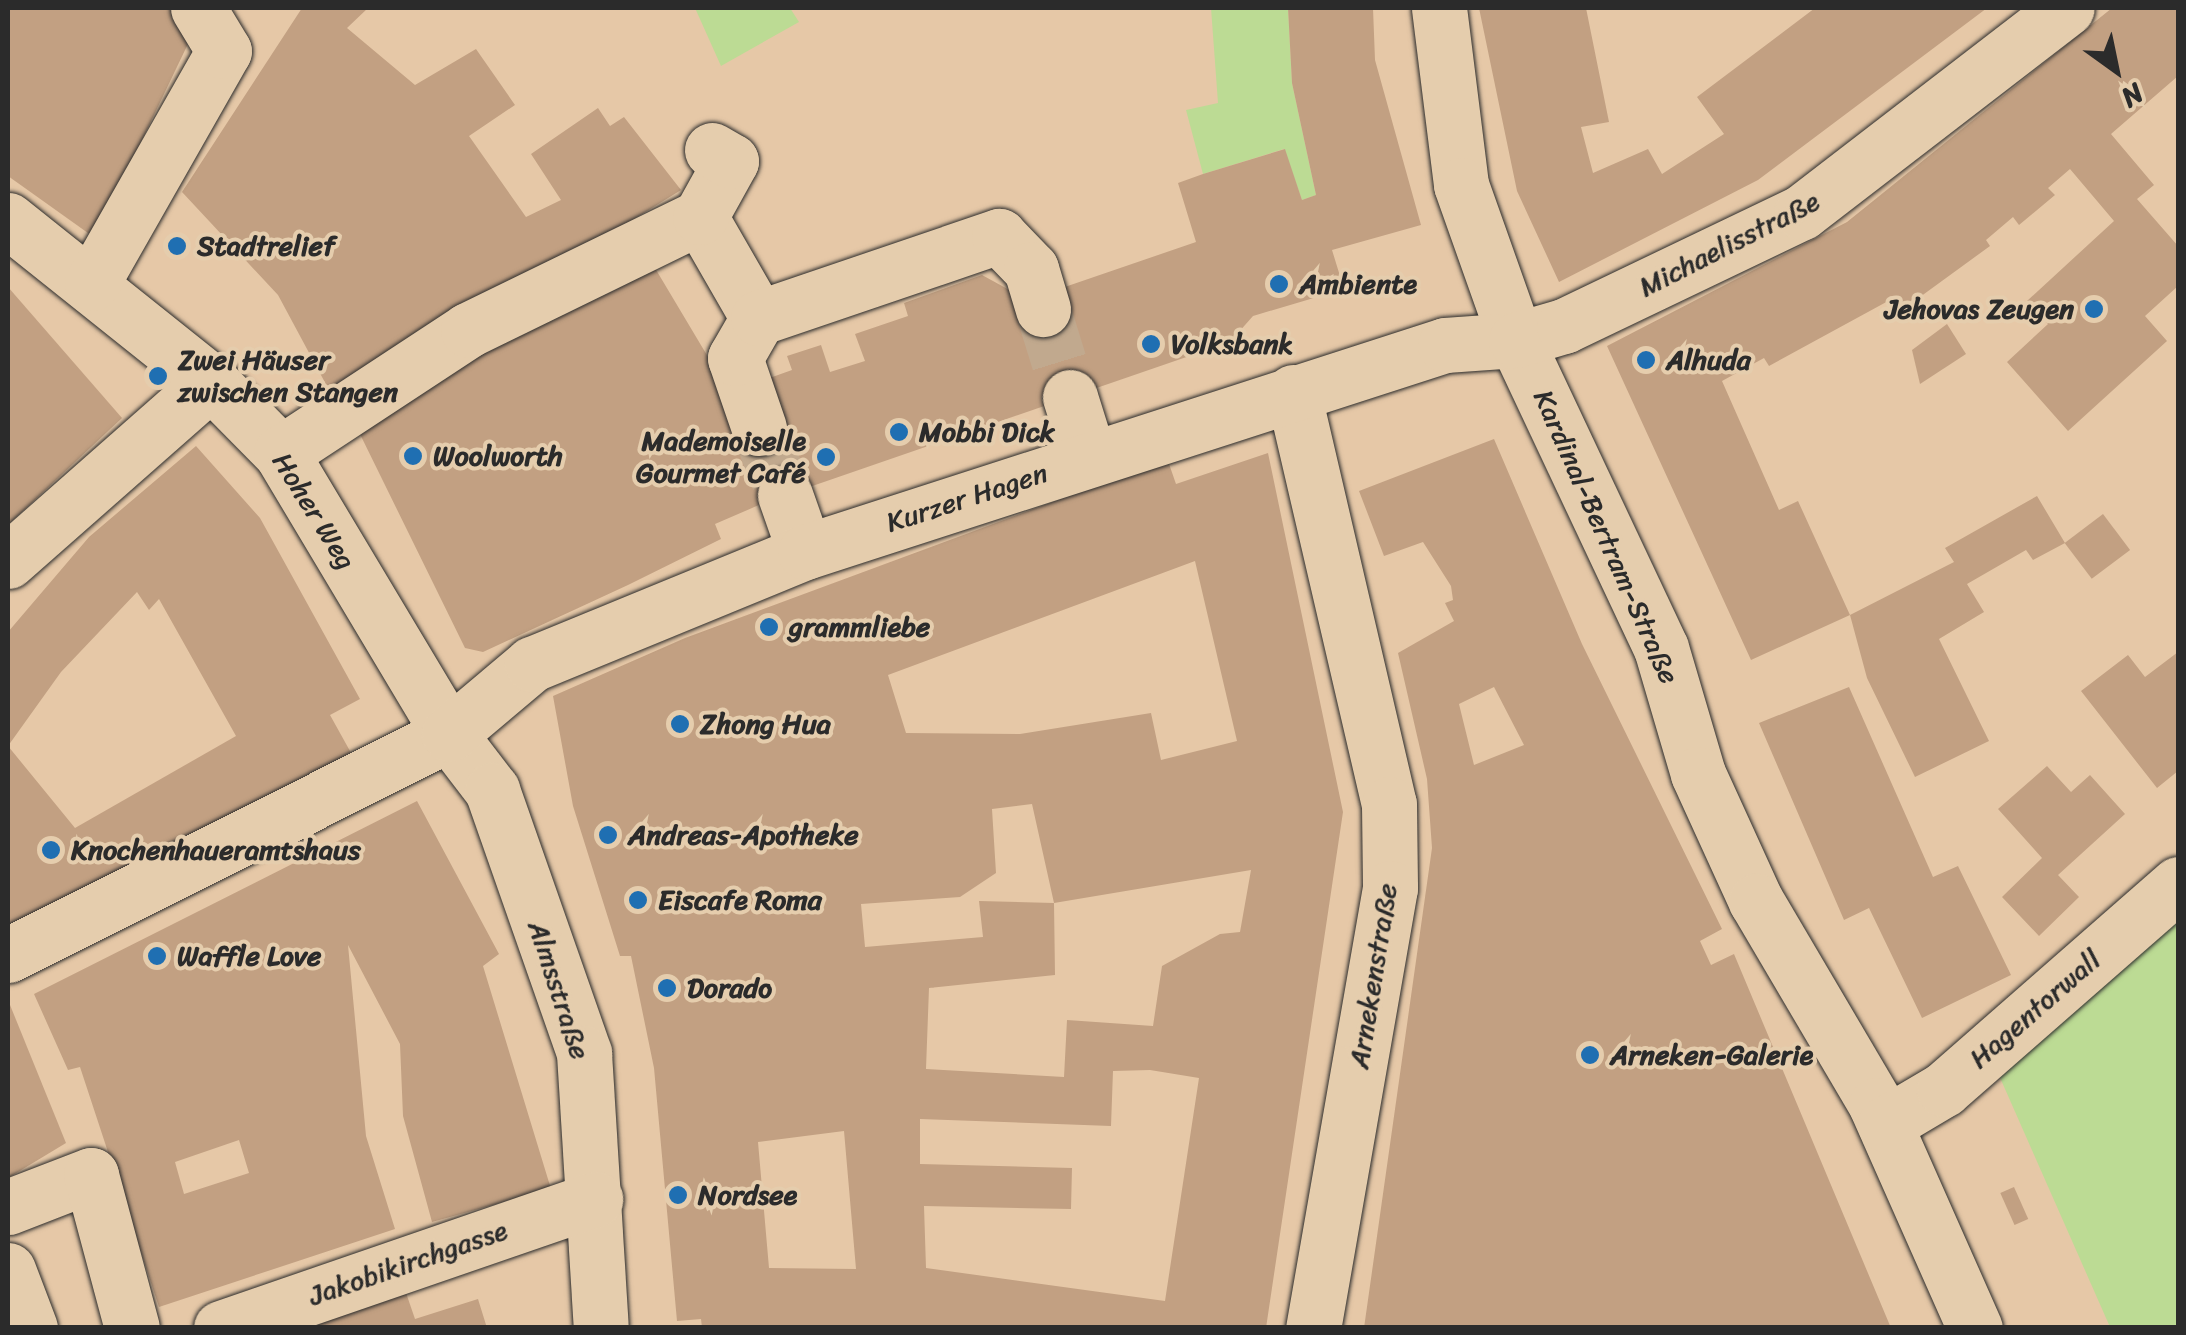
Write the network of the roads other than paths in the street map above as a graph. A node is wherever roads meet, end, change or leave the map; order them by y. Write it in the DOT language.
graph roads {
  1 [pos="198,8"];
  2 [pos="1439,8"];
  3 [pos="2068,8"];
  4 [pos="712,150"];
  5 [pos="700,217"];
  6 [pos="8,220"];
  7 [pos="92,283"];
  8 [pos="1043,309"];
  9 [pos="758,318"];
  10 [pos="1516,340"];
  11 [pos="210,382"];
  12 [pos="1294,392"];
  13 [pos="1070,397"];
  14 [pos="759,428"];
  15 [pos="281,453"];
  16 [pos="1089,458"];
  17 [pos="785,495"];
  18 [pos="806,552"];
  19 [pos="8,561"];
  20 [pos="449,734"];
  21 [pos="2178,884"];
  22 [pos="8,956"];
  23 [pos="1885,1124"];
  24 [pos="595,1199"];
  25 [pos="8,1207"];
  26 [pos="8,1270"];
  27 [pos="1976,1323"];
  28 [pos="30,1328"];
  29 [pos="132,1328"];
  30 [pos="221,1328"];
  31 [pos="601,1328"];
  32 [pos="1313,1328"];
  1 -- 7 [label="street"];
  2 -- 10 [label="street, Kardinal-Bertram-Straße"];
  3 -- 10 [label="street, Michaelisstraße"];
  4 -- 5 [label="street"];
  5 -- 9 [label="street"];
  5 -- 15 [label="street"];
  6 -- 7 [label="street, Hoher Weg"];
  7 -- 11 [label="street, Hoher Weg"];
  8 -- 9 [label="street"];
  9 -- 14 [label="street"];
  10 -- 12 [label="street, Kurzer Hagen"];
  10 -- 23 [label="street, Kardinal-Bertram-Straße"];
  11 -- 15 [label="street, Hoher Weg"];
  11 -- 19 [label="street"];
  12 -- 16 [label="street, Kurzer Hagen"];
  12 -- 32 [label="street, Arnekenstraße"];
  13 -- 16 [label="street"];
  15 -- 20 [label="street, Hoher Weg"];
  16 -- 18 [label="street, Kurzer Hagen"];
  17 -- 18 [label="street"];
  18 -- 20 [label="street, Kurzer Hagen"];
  20 -- 22 [label="street, Kurzer Hagen"];
  20 -- 24 [label="street, Almsstraße"];
  21 -- 23 [label="street, Hagentorwall"];
  23 -- 27 [label="street, Kardinal-Bertram-Straße"];
  24 -- 30 [label="street, Jakobikirchgasse"];
  24 -- 31 [label="street, Almsstraße"];
  25 -- 29 [label="street"];
  26 -- 28 [label="street"];
}
